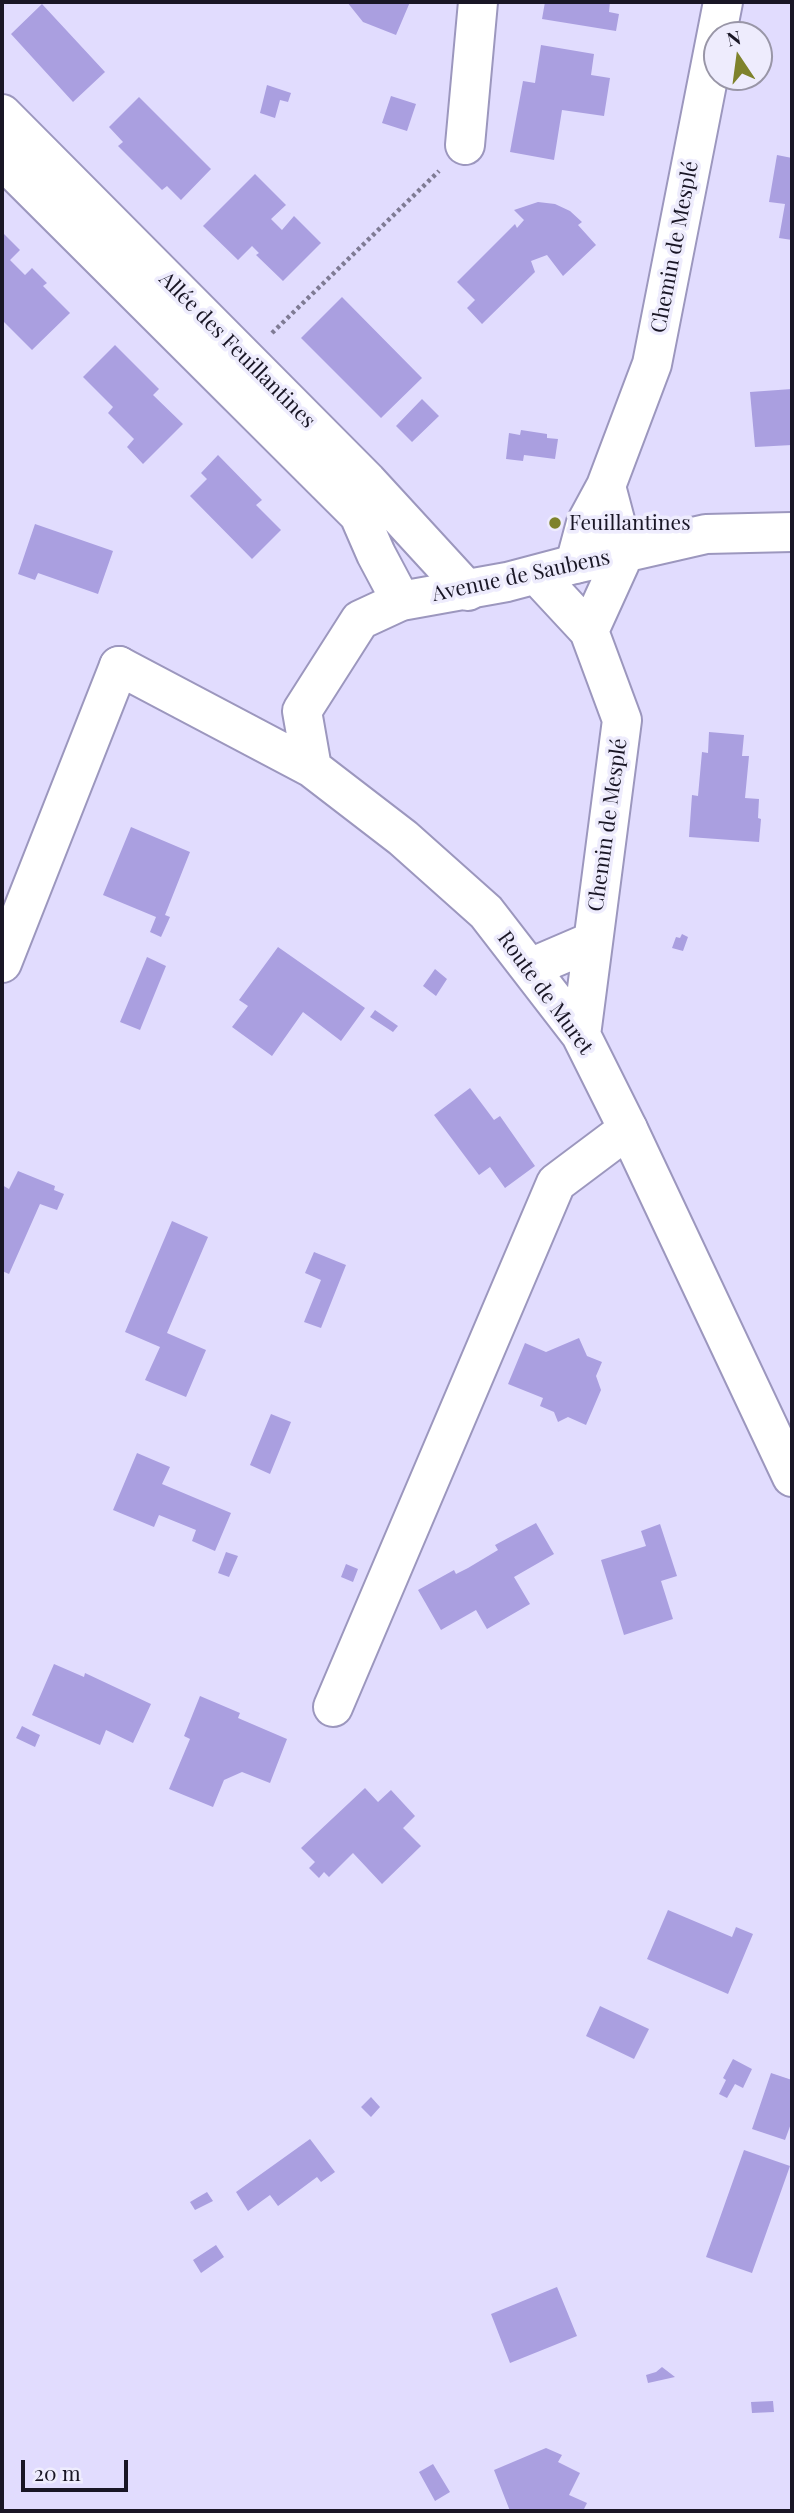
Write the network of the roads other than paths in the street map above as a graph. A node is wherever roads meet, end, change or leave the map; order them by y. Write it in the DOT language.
graph roads {
  1 [pos="478,2"];
  2 [pos="723,2"];
  3 [pos="2,114"];
  4 [pos="465,145"];
  5 [pos="2,159"];
  6 [pos="606,486"];
  7 [pos="792,532"];
  8 [pos="376,554"];
  9 [pos="624,554"];
  10 [pos="575,564"];
  11 [pos="537,575"];
  12 [pos="468,591"];
  13 [pos="401,601"];
  14 [pos="360,620"];
  15 [pos="589,631"];
  16 [pos="302,711"];
  17 [pos="260,742"];
  18 [pos="312,768"];
  19 [pos="593,941"];
  20 [pos="2,963"];
  21 [pos="530,968"];
  22 [pos="581,1035"];
  23 [pos="628,1129"];
  24 [pos="792,1476"];
  25 [pos="333,1707"];
  1 -- 4 [label="street"];
  2 -- 6 [label="street, Chemin de Mesplé"];
  3 -- 12 [label="street, Allée des Feuillantines"];
  5 -- 8 [label="street, Allée des Feuillantines"];
  6 -- 9 [label="street"];
  6 -- 10 [label="street, Chemin de Mesplé"];
  7 -- 9 [label="street, Avenue de Saubens"];
  8 -- 13 [label="street, Allée des Feuillantines"];
  8 -- 14 [label="street"];
  9 -- 10 [label="street, Avenue de Saubens"];
  9 -- 15 [label="street"];
  10 -- 11 [label="street, Avenue de Saubens"];
  11 -- 12 [label="street, Avenue de Saubens"];
  11 -- 15 [label="street, Chemin de Mesplé"];
  12 -- 13 [label="street, Avenue de Saubens"];
  13 -- 14 [label="street, Avenue de Saubens"];
  14 -- 16 [label="street"];
  15 -- 19 [label="street, Chemin de Mesplé"];
  16 -- 17 [label="street"];
  16 -- 18 [label="street"];
  17 -- 18 [label="street, Route de Muret"];
  17 -- 20 [label="street, Route de Muret"];
  18 -- 21 [label="street, Route de Muret"];
  19 -- 21 [label="street, Chemin de Mesplé"];
  19 -- 22 [label="street, Chemin de Mesplé"];
  21 -- 22 [label="street, Route de Muret"];
  22 -- 23 [label="street, Route de Muret"];
  23 -- 24 [label="street, Route de Muret"];
  23 -- 25 [label="street"];
}
